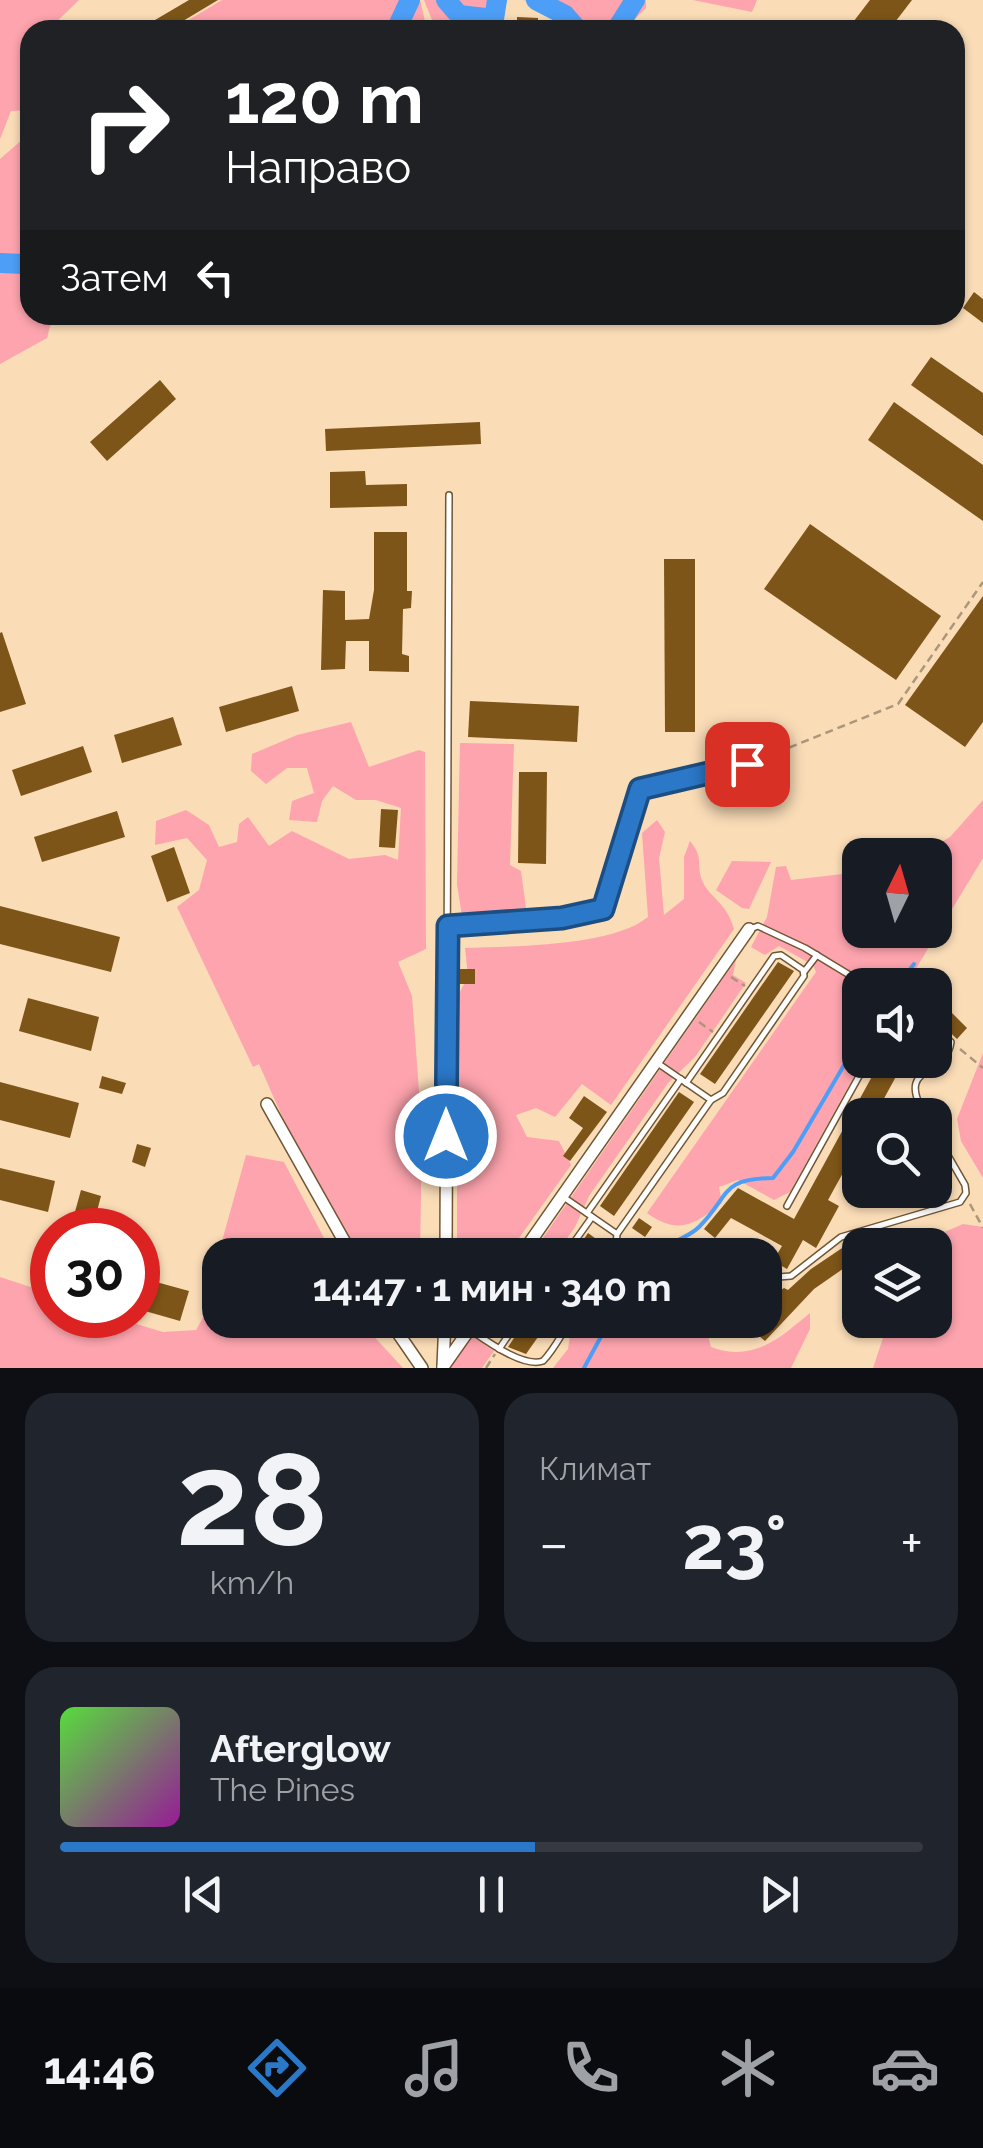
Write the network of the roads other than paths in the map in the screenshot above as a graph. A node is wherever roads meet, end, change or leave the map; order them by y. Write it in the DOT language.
graph roads {
  1 [pos="449,495"];
  2 [pos="747,764"];
  3 [pos="448,926"];
  4 [pos="749,930"];
  5 [pos="817,956"];
  6 [pos="842,971"];
  7 [pos="804,972"];
  8 [pos="447,977"];
  9 [pos="656,1062"];
  10 [pos="858,1078"];
  11 [pos="683,1081"];
  12 [pos="711,1100"];
  13 [pos="268,1104"];
  14 [pos="952,1162"];
  15 [pos="562,1196"];
  16 [pos="952,1204"];
  17 [pos="787,1206"];
  18 [pos="939,1208"];
  19 [pos="589,1215"];
  20 [pos="617,1234"];
  21 [pos="343,1238"];
  22 [pos="446,1238"];
  23 [pos="533,1238"];
  24 [pos="575,1238"];
  25 [pos="617,1238"];
  26 [pos="782,1277"];
  27 [pos="401,1338"];
  28 [pos="444,1338"];
  29 [pos="463,1338"];
  30 [pos="488,1338"];
  31 [pos="507,1338"];
  32 [pos="559,1338"];
  33 [pos="499,1349"];
  34 [pos="422,1368"];
  35 [pos="443,1368"];
  1 -- 3 [label="lane"];
  2 -- 3 [label="lane"];
  3 -- 8 [label="lane"];
  4 -- 5 [label="lane"];
  4 -- 9 [label="street"];
  5 -- 6 [label="lane"];
  5 -- 7 [label="lane"];
  7 -- 11 [label="lane"];
  7 -- 12 [label="lane"];
  8 -- 22 [label="street"];
  9 -- 11 [label="lane"];
  9 -- 15 [label="street"];
  10 -- 17 [label="lane"];
  11 -- 12 [label="lane"];
  11 -- 19 [label="lane"];
  12 -- 20 [label="lane"];
  13 -- 21 [label="street"];
  14 -- 16 [label="lane"];
  15 -- 19 [label="lane"];
  15 -- 23 [label="street"];
  18 -- 26 [label="lane"];
  19 -- 20 [label="lane"];
  19 -- 24 [label="lane"];
  20 -- 25 [label="lane"];
  27 -- 34 [label="street"];
  28 -- 35 [label="street"];
  29 -- 35 [label="street"];
  30 -- 33 [label="lane"];
  31 -- 33 [label="lane"];
  32 -- 33 [label="lane"];
}
